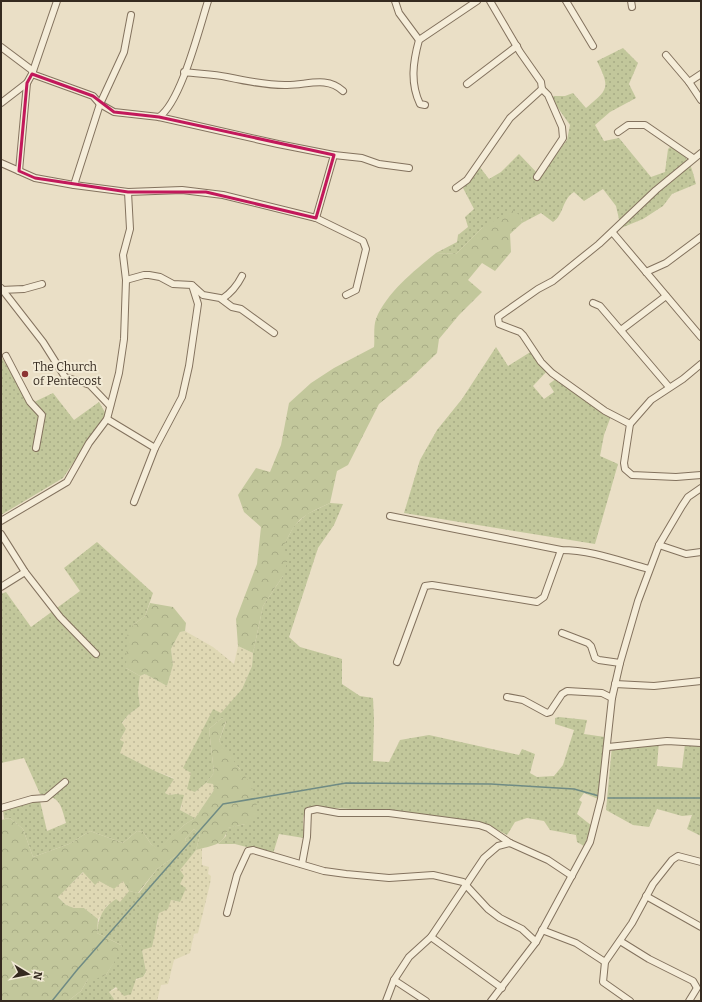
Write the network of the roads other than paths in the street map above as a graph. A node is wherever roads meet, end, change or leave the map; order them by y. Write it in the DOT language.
graph roads {
  1 [pos="57,1"];
  2 [pos="208,1"];
  3 [pos="395,1"];
  4 [pos="477,1"];
  5 [pos="490,1"];
  6 [pos="566,1"];
  7 [pos="131,15"];
  8 [pos="419,40"];
  9 [pos="517,46"];
  10 [pos="592,46"];
  11 [pos="1,47"];
  12 [pos="666,56"];
  13 [pos="32,72"];
  14 [pos="184,72"];
  15 [pos="701,74"];
  16 [pos="689,82"];
  17 [pos="27,83"];
  18 [pos="467,84"];
  19 [pos="542,89"];
  20 [pos="343,91"];
  21 [pos="701,100"];
  22 [pos="1,103"];
  23 [pos="100,104"];
  24 [pos="425,105"];
  25 [pos="159,117"];
  26 [pos="618,132"];
  27 [pos="701,153"];
  28 [pos="334,155"];
  29 [pos="693,158"];
  30 [pos="1,163"];
  31 [pos="409,168"];
  32 [pos="19,171"];
  33 [pos="537,177"];
  34 [pos="74,184"];
  35 [pos="456,188"];
  36 [pos="128,192"];
  37 [pos="316,218"];
  38 [pos="613,233"];
  39 [pos="701,237"];
  40 [pos="646,272"];
  41 [pos="242,276"];
  42 [pos="126,280"];
  43 [pos="42,284"];
  44 [pos="192,285"];
  45 [pos="1,289"];
  46 [pos="346,296"];
  47 [pos="666,296"];
  48 [pos="222,299"];
  49 [pos="593,303"];
  50 [pos="621,330"];
  51 [pos="274,333"];
  52 [pos="701,337"];
  53 [pos="6,356"];
  54 [pos="701,364"];
  55 [pos="669,388"];
  56 [pos="110,406"];
  57 [pos="107,419"];
  58 [pos="630,424"];
  59 [pos="36,448"];
  60 [pos="155,448"];
  61 [pos="701,475"];
  62 [pos="701,488"];
  63 [pos="134,502"];
  64 [pos="390,516"];
  65 [pos="1,521"];
  66 [pos="1,534"];
  67 [pos="659,546"];
  68 [pos="561,550"];
  69 [pos="701,552"];
  70 [pos="649,569"];
  71 [pos="26,572"];
  72 [pos="1,587"];
  73 [pos="562,633"];
  74 [pos="96,654"];
  75 [pos="397,662"];
  76 [pos="620,663"];
  77 [pos="701,681"];
  78 [pos="615,684"];
  79 [pos="507,697"];
  80 [pos="612,698"];
  81 [pos="701,743"];
  82 [pos="608,747"];
  83 [pos="65,782"];
  84 [pos="1,808"];
  85 [pos="510,843"];
  86 [pos="701,862"];
  87 [pos="302,864"];
  88 [pos="572,876"];
  89 [pos="467,885"];
  90 [pos="646,896"];
  91 [pos="227,913"];
  92 [pos="701,927"];
  93 [pos="542,930"];
  94 [pos="431,937"];
  95 [pos="620,941"];
  96 [pos="536,942"];
  97 [pos="605,962"];
  98 [pos="394,980"];
  99 [pos="502,988"];
  100 [pos="386,1001"];
  101 [pos="426,1001"];
  102 [pos="492,1001"];
  103 [pos="630,1001"];
  104 [pos="689,1001"];
  1 -- 13 [label="street"];
  2 -- 14 [label="street"];
  3 -- 8 [label="street"];
  4 -- 8 [label="street"];
  5 -- 9 [label="street"];
  6 -- 10 [label="street"];
  7 -- 23 [label="street"];
  8 -- 24 [label="street"];
  9 -- 18 [label="street"];
  9 -- 19 [label="street"];
  11 -- 13 [label="street"];
  12 -- 16 [label="street"];
  13 -- 17 [label="street"];
  13 -- 23 [label="street"];
  14 -- 20 [label="street"];
  14 -- 25 [label="street"];
  15 -- 16 [label="street"];
  16 -- 21 [label="street"];
  17 -- 22 [label="street"];
  17 -- 32 [label="street"];
  19 -- 33 [label="street"];
  19 -- 35 [label="street"];
  23 -- 25 [label="street"];
  23 -- 34 [label="street"];
  25 -- 28 [label="street"];
  26 -- 29 [label="street"];
  27 -- 29 [label="street"];
  28 -- 31 [label="street"];
  28 -- 37 [label="street"];
  29 -- 38 [label="street"];
  30 -- 32 [label="street"];
  32 -- 34 [label="street"];
  34 -- 36 [label="street"];
  36 -- 37 [label="street"];
  36 -- 42 [label="street"];
  37 -- 46 [label="street"];
  38 -- 40 [label="street"];
  38 -- 58 [label="street"];
  39 -- 40 [label="street"];
  40 -- 47 [label="street"];
  41 -- 48 [label="street"];
  42 -- 44 [label="street"];
  42 -- 56 [label="street"];
  43 -- 45 [label="street"];
  44 -- 48 [label="street"];
  44 -- 60 [label="street"];
  45 -- 56 [label="street"];
  47 -- 50 [label="street"];
  47 -- 52 [label="street"];
  48 -- 51 [label="street"];
  49 -- 50 [label="street"];
  50 -- 55 [label="street"];
  53 -- 59 [label="street"];
  54 -- 55 [label="street"];
  55 -- 58 [label="street"];
  56 -- 57 [label="street"];
  57 -- 60 [label="street"];
  57 -- 65 [label="street"];
  58 -- 61 [label="street"];
  60 -- 63 [label="street"];
  62 -- 67 [label="street"];
  64 -- 68 [label="street"];
  66 -- 71 [label="street"];
  67 -- 69 [label="street"];
  67 -- 70 [label="street"];
  68 -- 70 [label="street"];
  68 -- 75 [label="street"];
  70 -- 76 [label="street"];
  71 -- 72 [label="street"];
  71 -- 74 [label="street"];
  73 -- 76 [label="street"];
  76 -- 78 [label="street"];
  77 -- 78 [label="street"];
  78 -- 80 [label="street"];
  79 -- 80 [label="street"];
  80 -- 82 [label="street"];
  81 -- 82 [label="street"];
  82 -- 88 [label="street"];
  83 -- 84 [label="street"];
  85 -- 87 [label="street"];
  85 -- 88 [label="street"];
  85 -- 89 [label="street"];
  86 -- 90 [label="street"];
  87 -- 89 [label="street"];
  87 -- 91 [label="street"];
  88 -- 93 [label="street"];
  89 -- 94 [label="street"];
  89 -- 96 [label="street"];
  90 -- 92 [label="street"];
  90 -- 95 [label="street"];
  93 -- 96 [label="street"];
  93 -- 97 [label="street"];
  94 -- 98 [label="street"];
  94 -- 99 [label="street"];
  95 -- 97 [label="street"];
  95 -- 104 [label="street"];
  96 -- 99 [label="street"];
  97 -- 103 [label="street"];
  98 -- 100 [label="street"];
  98 -- 101 [label="street"];
  99 -- 102 [label="street"];
}
